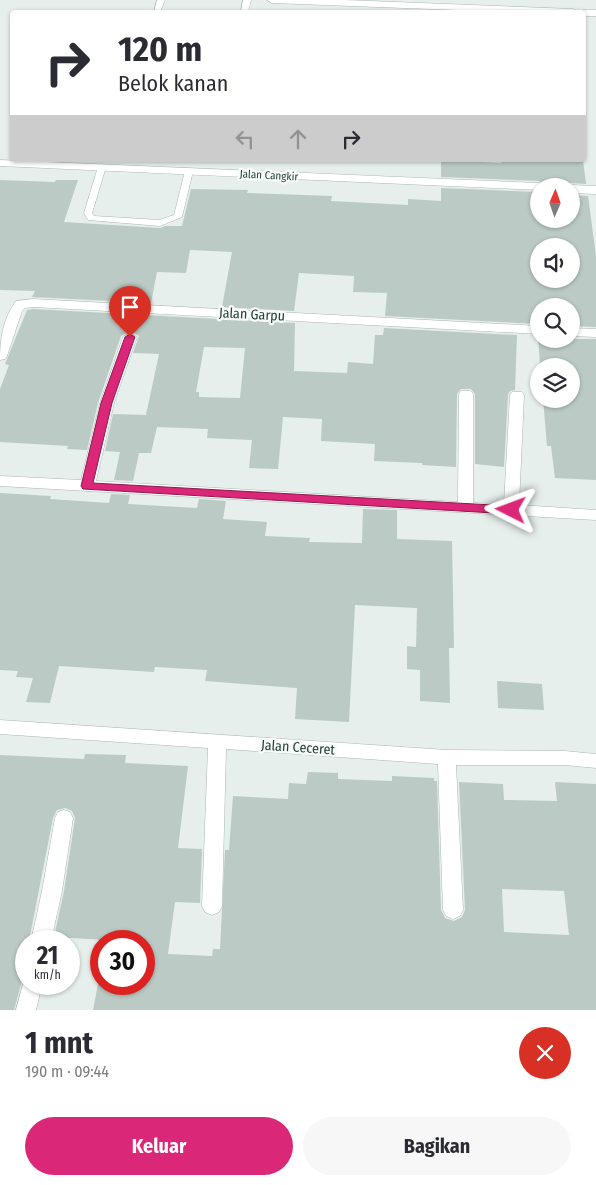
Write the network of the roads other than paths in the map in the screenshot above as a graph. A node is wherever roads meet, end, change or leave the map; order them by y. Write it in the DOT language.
graph roads {
  1 [pos="272,0"];
  2 [pos="470,4"];
  3 [pos="547,10"];
  4 [pos="264,162"];
  5 [pos="0,163"];
  6 [pos="56,163"];
  7 [pos="128,164"];
  8 [pos="102,167"];
  9 [pos="189,171"];
  10 [pos="262,175"];
  11 [pos="530,187"];
  12 [pos="580,189"];
  13 [pos="596,190"];
  14 [pos="530,330"];
  15 [pos="580,332"];
  16 [pos="596,333"];
  17 [pos="130,337"];
  18 [pos="0,356"];
  19 [pos="466,394"];
  20 [pos="517,395"];
  21 [pos="0,481"];
  22 [pos="87,486"];
  23 [pos="465,508"];
  24 [pos="511,510"];
  25 [pos="596,515"];
  26 [pos="0,727"];
  27 [pos="217,742"];
  28 [pos="447,757"];
  29 [pos="596,761"];
  30 [pos="64,818"];
  31 [pos="212,906"];
  32 [pos="453,910"];
  33 [pos="43,930"];
  34 [pos="29,995"];
  35 [pos="26,1010"];
  1 -- 2 [label="street"];
  2 -- 3 [label="street"];
  4 -- 10 [label="street"];
  5 -- 6 [label="street, Jalan Cangkir"];
  6 -- 8 [label="street, Jalan Cangkir"];
  7 -- 8 [label="street, Jalan Cangkir"];
  7 -- 9 [label="street, Jalan Cangkir"];
  8 -- 9 [label="lane"];
  9 -- 10 [label="street, Jalan Cangkir"];
  10 -- 11 [label="street, Jalan Cangkir"];
  12 -- 13 [label="street"];
  14 -- 18 [label="street, Jalan Garpu"];
  15 -- 16 [label="street"];
  17 -- 22 [label="street"];
  19 -- 23 [label="street"];
  20 -- 24 [label="street"];
  21 -- 22 [label="street"];
  22 -- 23 [label="street"];
  23 -- 24 [label="street"];
  24 -- 25 [label="street"];
  26 -- 27 [label="street, Jalan Ceceret"];
  27 -- 28 [label="street, Jalan Ceceret"];
  27 -- 31 [label="street"];
  28 -- 29 [label="street, Jalan Ceceret"];
  28 -- 32 [label="street"];
  30 -- 33 [label="street"];
  34 -- 35 [label="street"];
}
